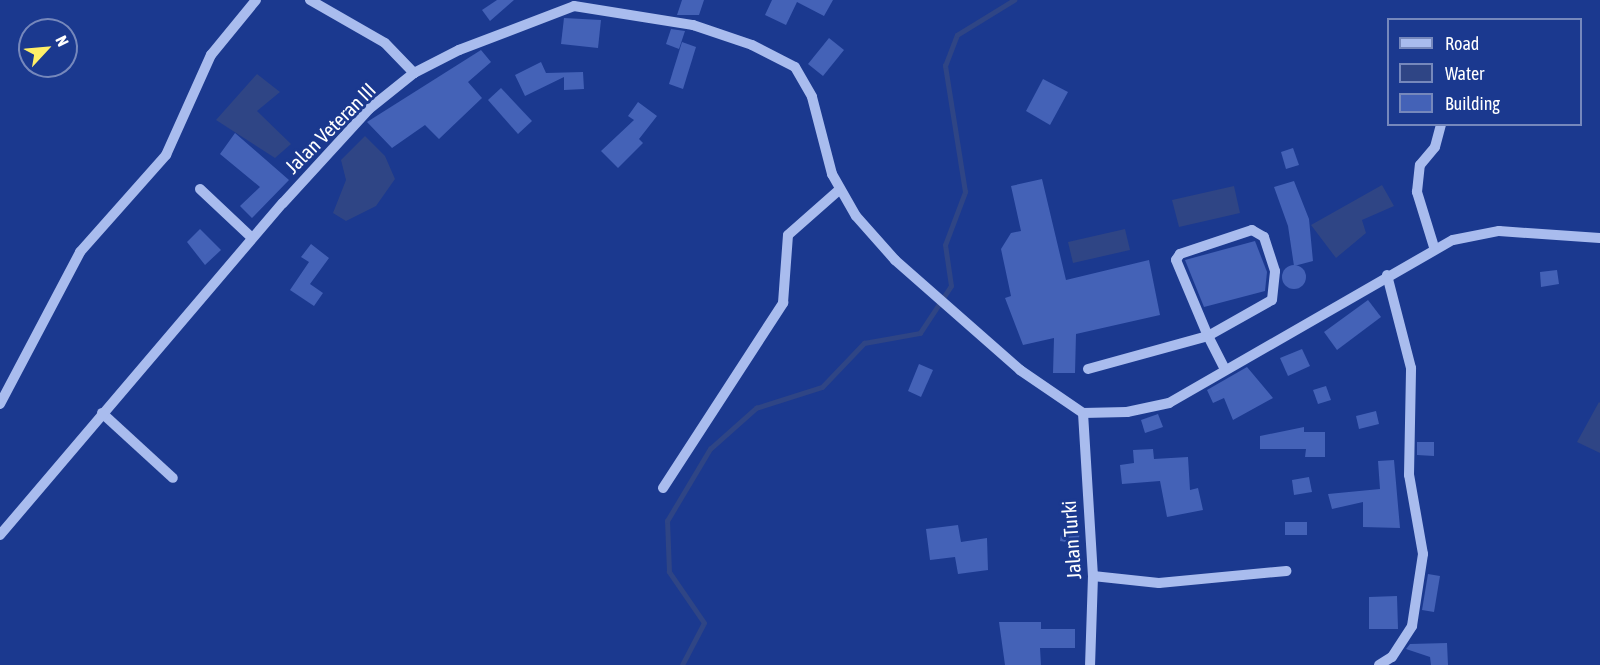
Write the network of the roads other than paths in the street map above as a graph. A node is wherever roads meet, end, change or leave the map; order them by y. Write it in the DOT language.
graph roads {
  1 [pos="256,0"];
  2 [pos="310,0"];
  3 [pos="414,73"];
  4 [pos="1440,126"];
  5 [pos="200,189"];
  6 [pos="839,190"];
  7 [pos="252,238"];
  8 [pos="1600,238"];
  9 [pos="1434,247"];
  10 [pos="1388,275"];
  11 [pos="1208,336"];
  12 [pos="1088,369"];
  13 [pos="1225,370"];
  14 [pos="0,404"];
  15 [pos="102,413"];
  16 [pos="1083,413"];
  17 [pos="173,478"];
  18 [pos="663,488"];
  19 [pos="0,535"];
  20 [pos="1286,571"];
  21 [pos="1092,576"];
  22 [pos="1090,665"];
  23 [pos="1379,665"];
  1 -- 14 [label="street"];
  2 -- 3 [label="street"];
  3 -- 6 [label="street, Jalan Veteran III"];
  3 -- 7 [label="street, Jalan Veteran III"];
  4 -- 9 [label="street"];
  5 -- 7 [label="street"];
  6 -- 16 [label="street, Jalan Veteran III"];
  6 -- 18 [label="street"];
  7 -- 15 [label="street, Jalan Veteran III"];
  8 -- 9 [label="street"];
  9 -- 10 [label="street"];
  10 -- 13 [label="street"];
  10 -- 23 [label="street"];
  11 -- 11 [label="street"];
  11 -- 12 [label="street"];
  11 -- 13 [label="street"];
  13 -- 16 [label="street"];
  15 -- 17 [label="street"];
  15 -- 19 [label="street, Jalan Veteran III"];
  16 -- 21 [label="street, Jalan Turki"];
  20 -- 21 [label="street"];
  21 -- 22 [label="street, Jalan Turki"];
}
